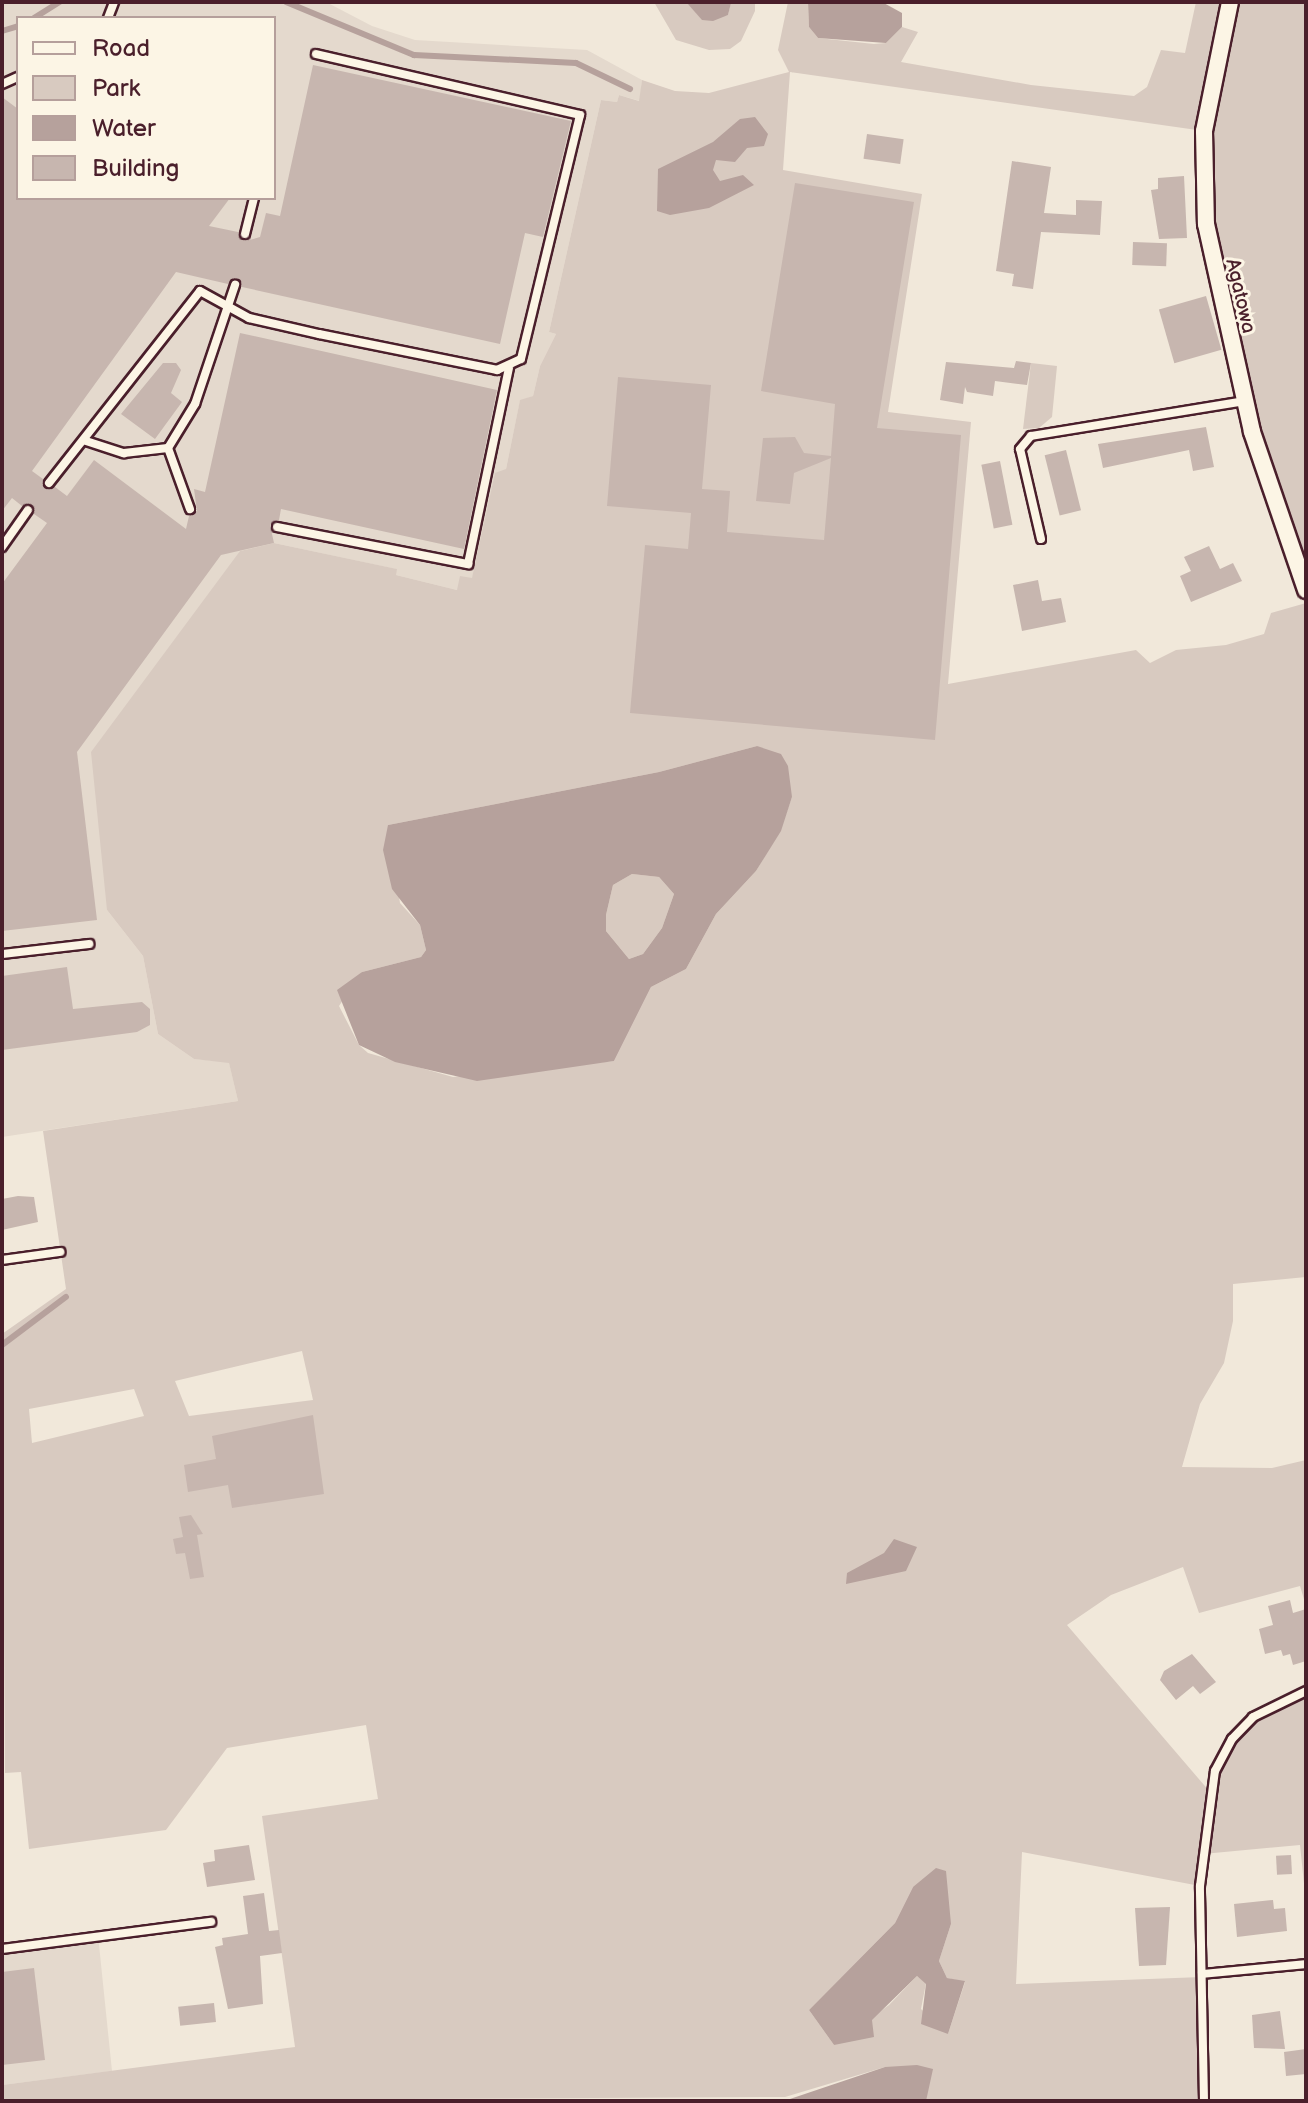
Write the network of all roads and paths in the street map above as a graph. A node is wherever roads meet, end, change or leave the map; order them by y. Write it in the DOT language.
graph roads {
  1 [pos="1230,2"];
  2 [pos="316,54"];
  3 [pos="254,200"];
  4 [pos="245,234"];
  5 [pos="235,285"];
  6 [pos="231,306"];
  7 [pos="509,368"];
  8 [pos="1244,401"];
  9 [pos="86,441"];
  10 [pos="168,448"];
  11 [pos="49,483"];
  12 [pos="190,509"];
  13 [pos="28,510"];
  14 [pos="277,527"];
  15 [pos="1041,539"];
  16 [pos="2,547"];
  17 [pos="1306,590"];
  18 [pos="89,944"];
  19 [pos="2,954"];
  20 [pos="60,1252"];
  21 [pos="2,1260"];
  22 [pos="1306,1691"];
  23 [pos="211,1922"];
  24 [pos="2,1949"];
  25 [pos="1306,1964"];
  26 [pos="1202,1974"];
  27 [pos="1204,2101"];
  1 -- 8 [label="street, Agatowa"];
  2 -- 7 [label="lane"];
  3 -- 4 [label="lane"];
  5 -- 6 [label="lane"];
  6 -- 7 [label="lane"];
  6 -- 9 [label="lane"];
  6 -- 10 [label="lane"];
  7 -- 14 [label="lane"];
  8 -- 15 [label="lane"];
  8 -- 17 [label="street, Agatowa"];
  9 -- 10 [label="lane"];
  9 -- 11 [label="lane"];
  10 -- 12 [label="lane"];
  13 -- 16 [label="lane"];
  18 -- 19 [label="lane"];
  20 -- 21 [label="lane"];
  22 -- 26 [label="lane"];
  23 -- 24 [label="lane"];
  25 -- 26 [label="lane"];
  26 -- 27 [label="lane"];
}
